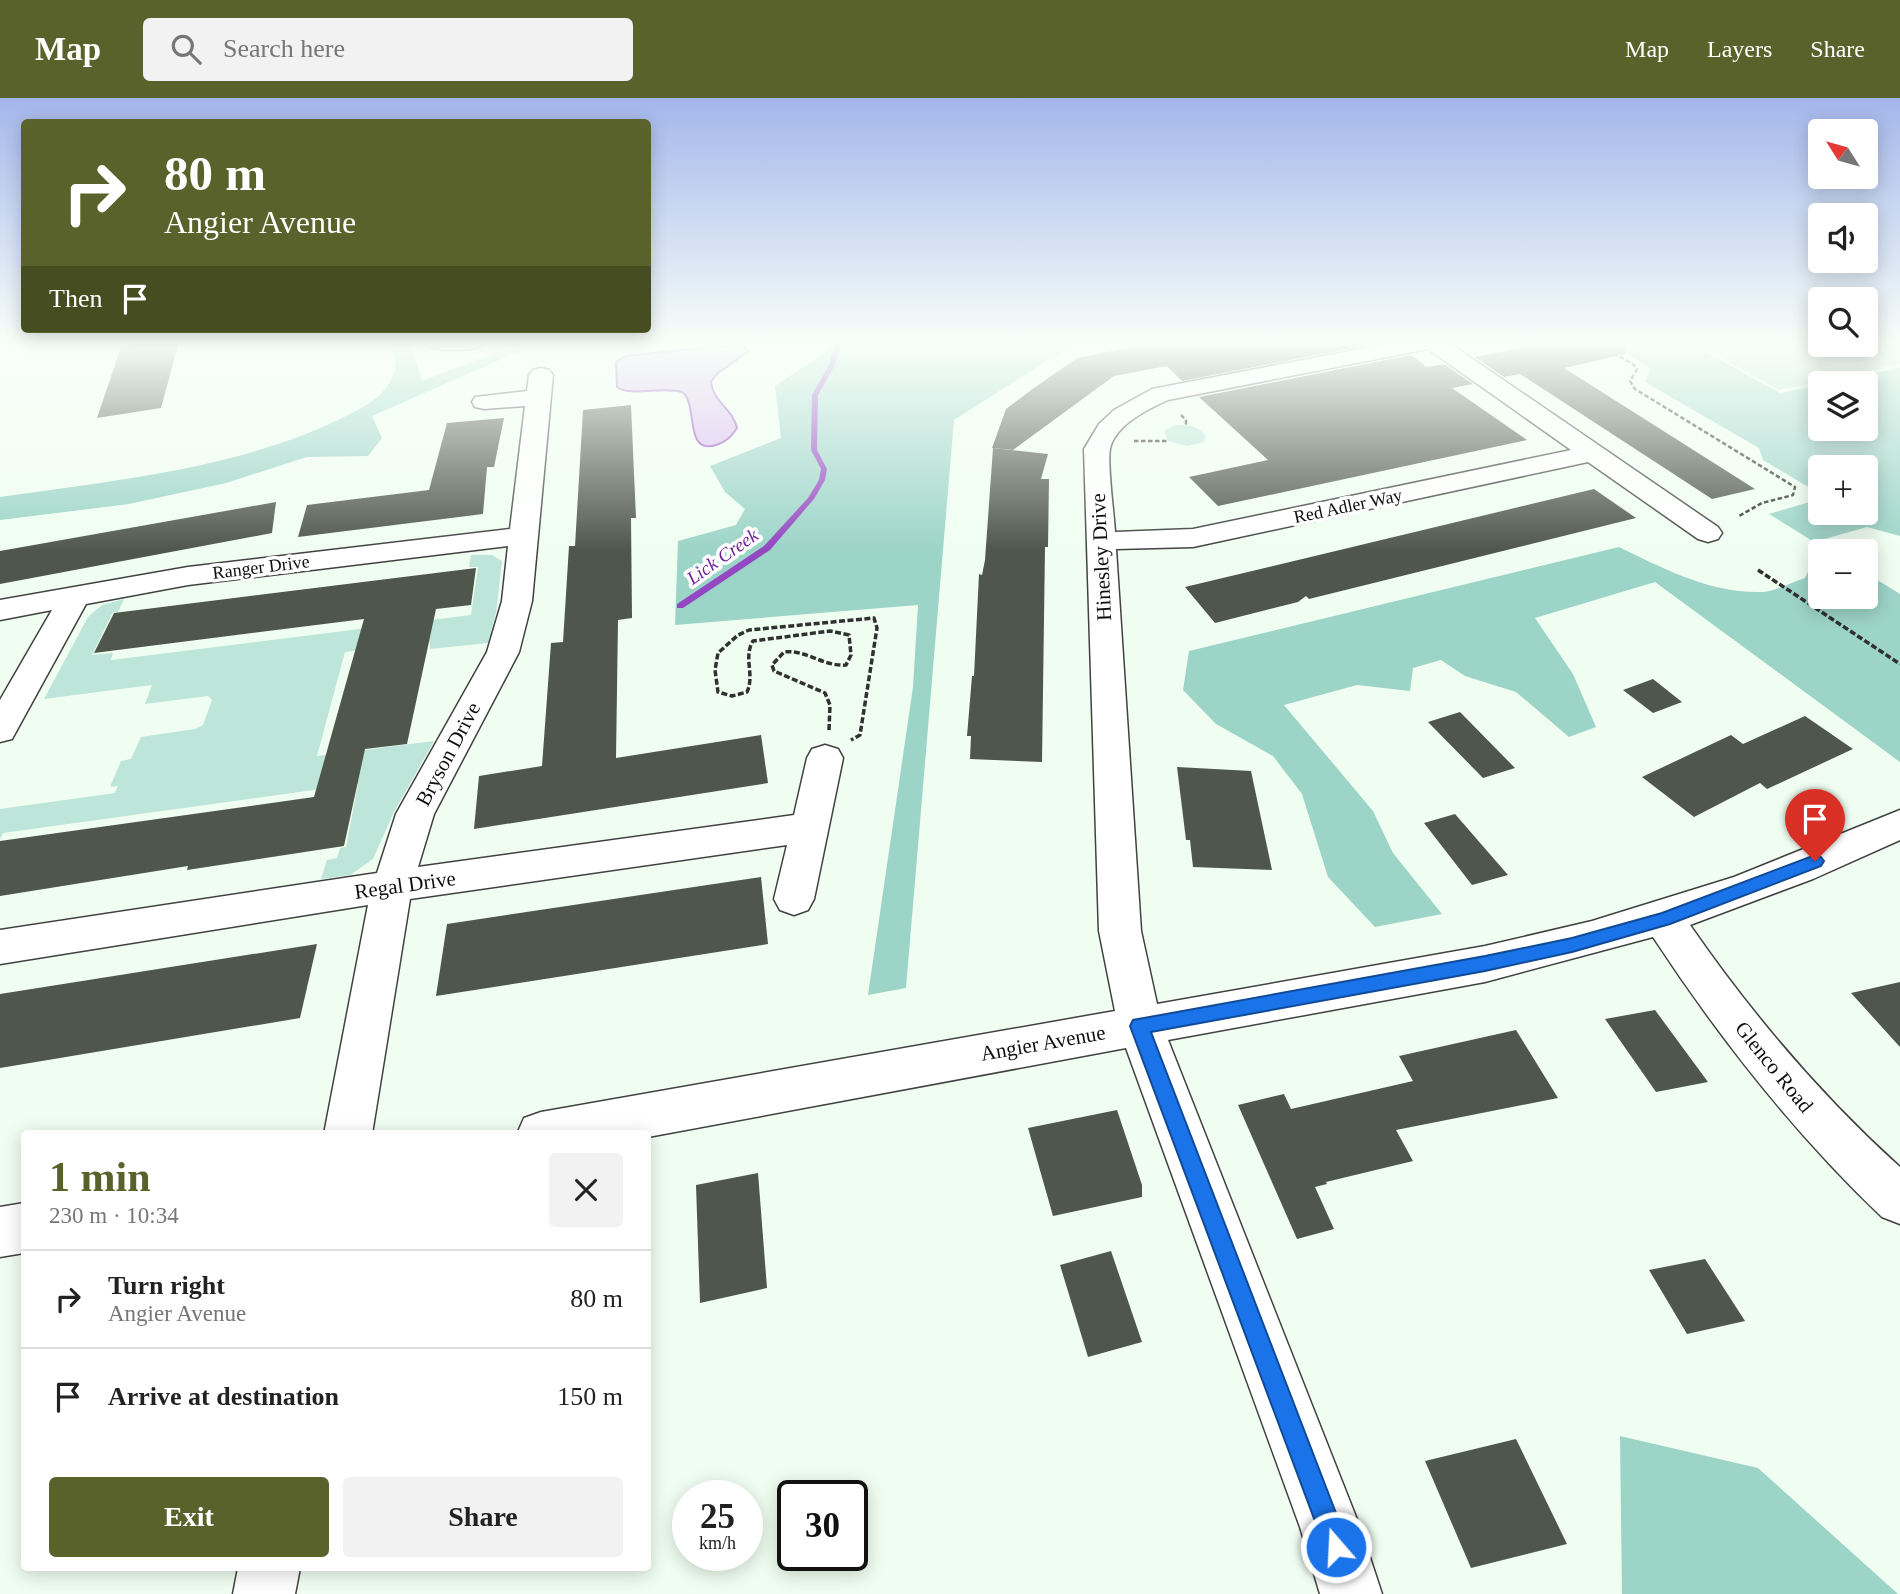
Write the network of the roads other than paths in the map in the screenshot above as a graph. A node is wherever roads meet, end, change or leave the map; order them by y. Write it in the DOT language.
graph roads {
  1 [pos="537,412"];
  2 [pos="1126,412"];
  3 [pos="1533,412"];
  4 [pos="1593,453"];
  5 [pos="1708,533"];
  6 [pos="523,536"];
  7 [pos="1101,541"];
  8 [pos="75,596"];
  9 [pos="0,610"];
  10 [pos="0,730"];
  11 [pos="826,749"];
  12 [pos="1900,824"];
  13 [pos="810,827"];
  14 [pos="392,886"];
  15 [pos="794,900"];
  16 [pos="1664,919"];
  17 [pos="0,947"];
  18 [pos="1140,1026"];
  19 [pos="349,1130"];
  20 [pos="563,1130"];
  21 [pos="1900,1200"];
  22 [pos="21,1228"];
  23 [pos="0,1232"];
  24 [pos="268,1571"];
  25 [pos="264,1594"];
  26 [pos="1351,1594"];
  1 -- 6 [label="street, Bryson Drive"];
  2 -- 7 [label="street, Hinesley Drive"];
  3 -- 4 [label="street"];
  4 -- 5 [label="street"];
  4 -- 7 [label="street, Red Adler Way"];
  6 -- 8 [label="street, Ranger Drive"];
  6 -- 14 [label="street, Bryson Drive"];
  7 -- 18 [label="street, Hinesley Drive"];
  8 -- 9 [label="street, Ranger Drive"];
  8 -- 10 [label="street"];
  11 -- 13 [label="street"];
  12 -- 16 [label="street, Angier Avenue"];
  13 -- 14 [label="street, Regal Drive"];
  13 -- 15 [label="street"];
  14 -- 17 [label="street, Regal Drive"];
  14 -- 19 [label="street, Bryson Drive"];
  16 -- 18 [label="street, Angier Avenue"];
  16 -- 21 [label="street, Glenco Road"];
  18 -- 20 [label="street, Angier Avenue"];
  18 -- 26 [label="street, Hinesley Drive"];
  22 -- 23 [label="street"];
  24 -- 25 [label="street"];
}
